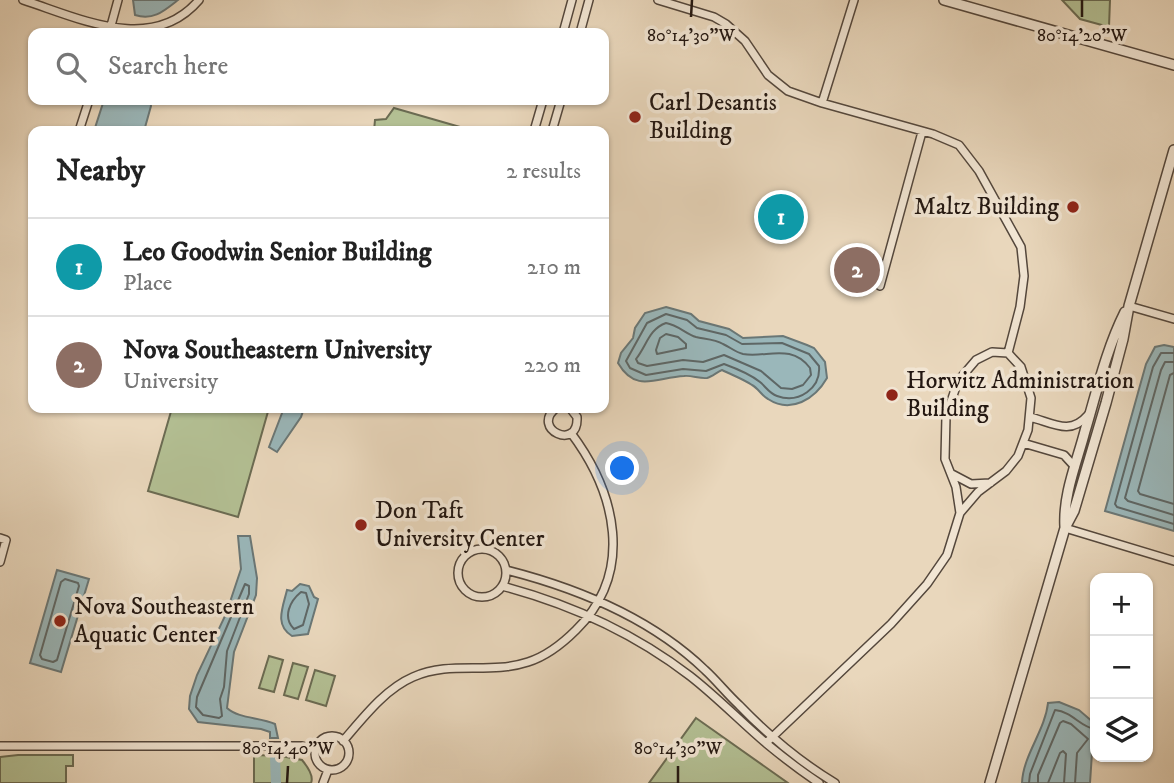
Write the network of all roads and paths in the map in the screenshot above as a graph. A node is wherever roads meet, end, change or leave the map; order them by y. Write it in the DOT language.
graph roads {
  1 [pos="23,0"];
  2 [pos="118,0"];
  3 [pos="199,0"];
  4 [pos="572,0"];
  5 [pos="589,0"];
  6 [pos="658,0"];
  7 [pos="854,0"];
  8 [pos="944,0"];
  9 [pos="104,28"];
  10 [pos="111,28"];
  11 [pos="150,28"];
  12 [pos="564,28"];
  13 [pos="581,28"];
  14 [pos="1174,65"];
  15 [pos="822,103"];
  16 [pos="87,105"];
  17 [pos="542,105"];
  18 [pos="560,105"];
  19 [pos="81,126"];
  20 [pos="535,126"];
  21 [pos="553,126"];
  22 [pos="922,132"];
  23 [pos="1174,150"];
  24 [pos="880,286"];
  25 [pos="1129,306"];
  26 [pos="1174,319"];
  27 [pos="1008,353"];
  28 [pos="1091,412"];
  29 [pos="552,413"];
  30 [pos="575,413"];
  31 [pos="1030,417"];
  32 [pos="571,433"];
  33 [pos="1023,443"];
  34 [pos="1075,467"];
  35 [pos="951,473"];
  36 [pos="991,482"];
  37 [pos="960,513"];
  38 [pos="1065,528"];
  39 [pos="0,538"];
  40 [pos="1174,561"];
  41 [pos="0,562"];
  42 [pos="506,570"];
  43 [pos="502,586"];
  44 [pos="598,601"];
  45 [pos="589,616"];
  46 [pos="772,737"];
  47 [pos="343,741"];
  48 [pos="766,743"];
  49 [pos="0,746"];
  50 [pos="315,749"];
  51 [pos="328,770"];
  52 [pos="323,783"];
  53 [pos="819,783"];
  54 [pos="835,783"];
  55 [pos="990,783"];
  1 -- 9 [label="street"];
  2 -- 10 [label="street"];
  3 -- 11 [label="street"];
  4 -- 12 [label="street"];
  5 -- 13 [label="street"];
  6 -- 15 [label="street"];
  7 -- 15 [label="street"];
  8 -- 14 [label="street"];
  15 -- 22 [label="street"];
  16 -- 19 [label="street"];
  17 -- 20 [label="street"];
  18 -- 21 [label="street"];
  22 -- 24 [label="street"];
  22 -- 27 [label="street"];
  23 -- 25 [label="street"];
  25 -- 26 [label="street"];
  25 -- 28 [label="street"];
  25 -- 38 [label="street"];
  27 -- 31 [label="street"];
  27 -- 35 [label="street"];
  28 -- 31 [label="street"];
  28 -- 34 [label="street"];
  29 -- 32 [label="street"];
  30 -- 32 [label="street"];
  31 -- 33 [label="street"];
  32 -- 44 [label="street"];
  33 -- 34 [label="street"];
  33 -- 36 [label="street"];
  34 -- 38 [label="street"];
  35 -- 36 [label="street"];
  35 -- 37 [label="street"];
  36 -- 37 [label="street"];
  37 -- 46 [label="street"];
  38 -- 40 [label="street"];
  38 -- 55 [label="street"];
  39 -- 41 [label="street"];
  42 -- 43 [label="street"];
  42 -- 43 [label="street"];
  42 -- 44 [label="street"];
  43 -- 45 [label="street"];
  44 -- 45 [label="street"];
  44 -- 46 [label="street"];
  45 -- 47 [label="street"];
  45 -- 48 [label="street"];
  46 -- 48 [label="street"];
  46 -- 54 [label="street"];
  47 -- 50 [label="street"];
  47 -- 51 [label="street"];
  48 -- 53 [label="street"];
  49 -- 50 [label="street"];
  50 -- 51 [label="street"];
  51 -- 52 [label="street"];
}
